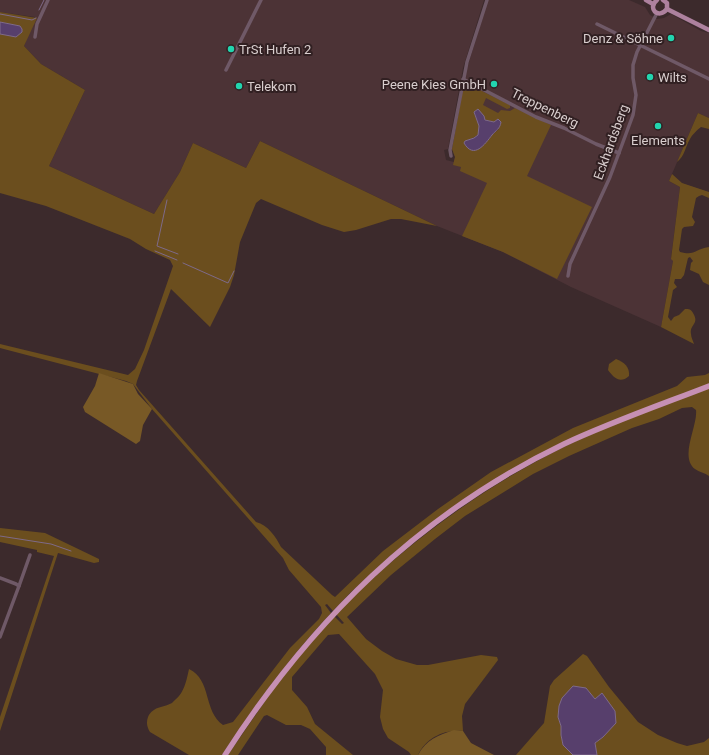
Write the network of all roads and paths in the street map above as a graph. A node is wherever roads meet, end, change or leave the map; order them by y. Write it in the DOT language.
graph roads {
  1 [pos="48,0"];
  2 [pos="254,0"];
  3 [pos="486,0"];
  4 [pos="646,0"];
  5 [pos="664,0"];
  6 [pos="260,1"];
  7 [pos="655,2"];
  8 [pos="667,9"];
  9 [pos="657,13"];
  10 [pos="597,24"];
  11 [pos="709,30"];
  12 [pos="34,37"];
  13 [pos="641,46"];
  14 [pos="226,70"];
  15 [pos="463,79"];
  16 [pos="709,79"];
  17 [pos="619,153"];
  18 [pos="451,156"];
  19 [pos="568,276"];
  20 [pos="709,386"];
  21 [pos="30,555"];
  22 [pos="0,578"];
  23 [pos="19,586"];
  24 [pos="2,626"];
  25 [pos="0,637"];
  26 [pos="225,755"];
  1 -- 12 [label="street"];
  2 -- 6 [label="street"];
  3 -- 15 [label="street"];
  4 -- 7 [label="main road"];
  5 -- 8 [label="main road"];
  6 -- 14 [label="street"];
  7 -- 9 [label="main road"];
  8 -- 9 [label="main road"];
  8 -- 11 [label="main road"];
  9 -- 13 [label="street, Eckhardsberg"];
  10 -- 13 [label="street"];
  13 -- 16 [label="street"];
  13 -- 17 [label="street, Eckhardsberg"];
  15 -- 17 [label="street, Treppenberg"];
  15 -- 18 [label="street"];
  17 -- 19 [label="street, Eckhardsberg"];
  20 -- 26 [label="highway"];
  21 -- 23 [label="street"];
  22 -- 23 [label="street"];
  23 -- 24 [label="street"];
  24 -- 25 [label="street"];
}
